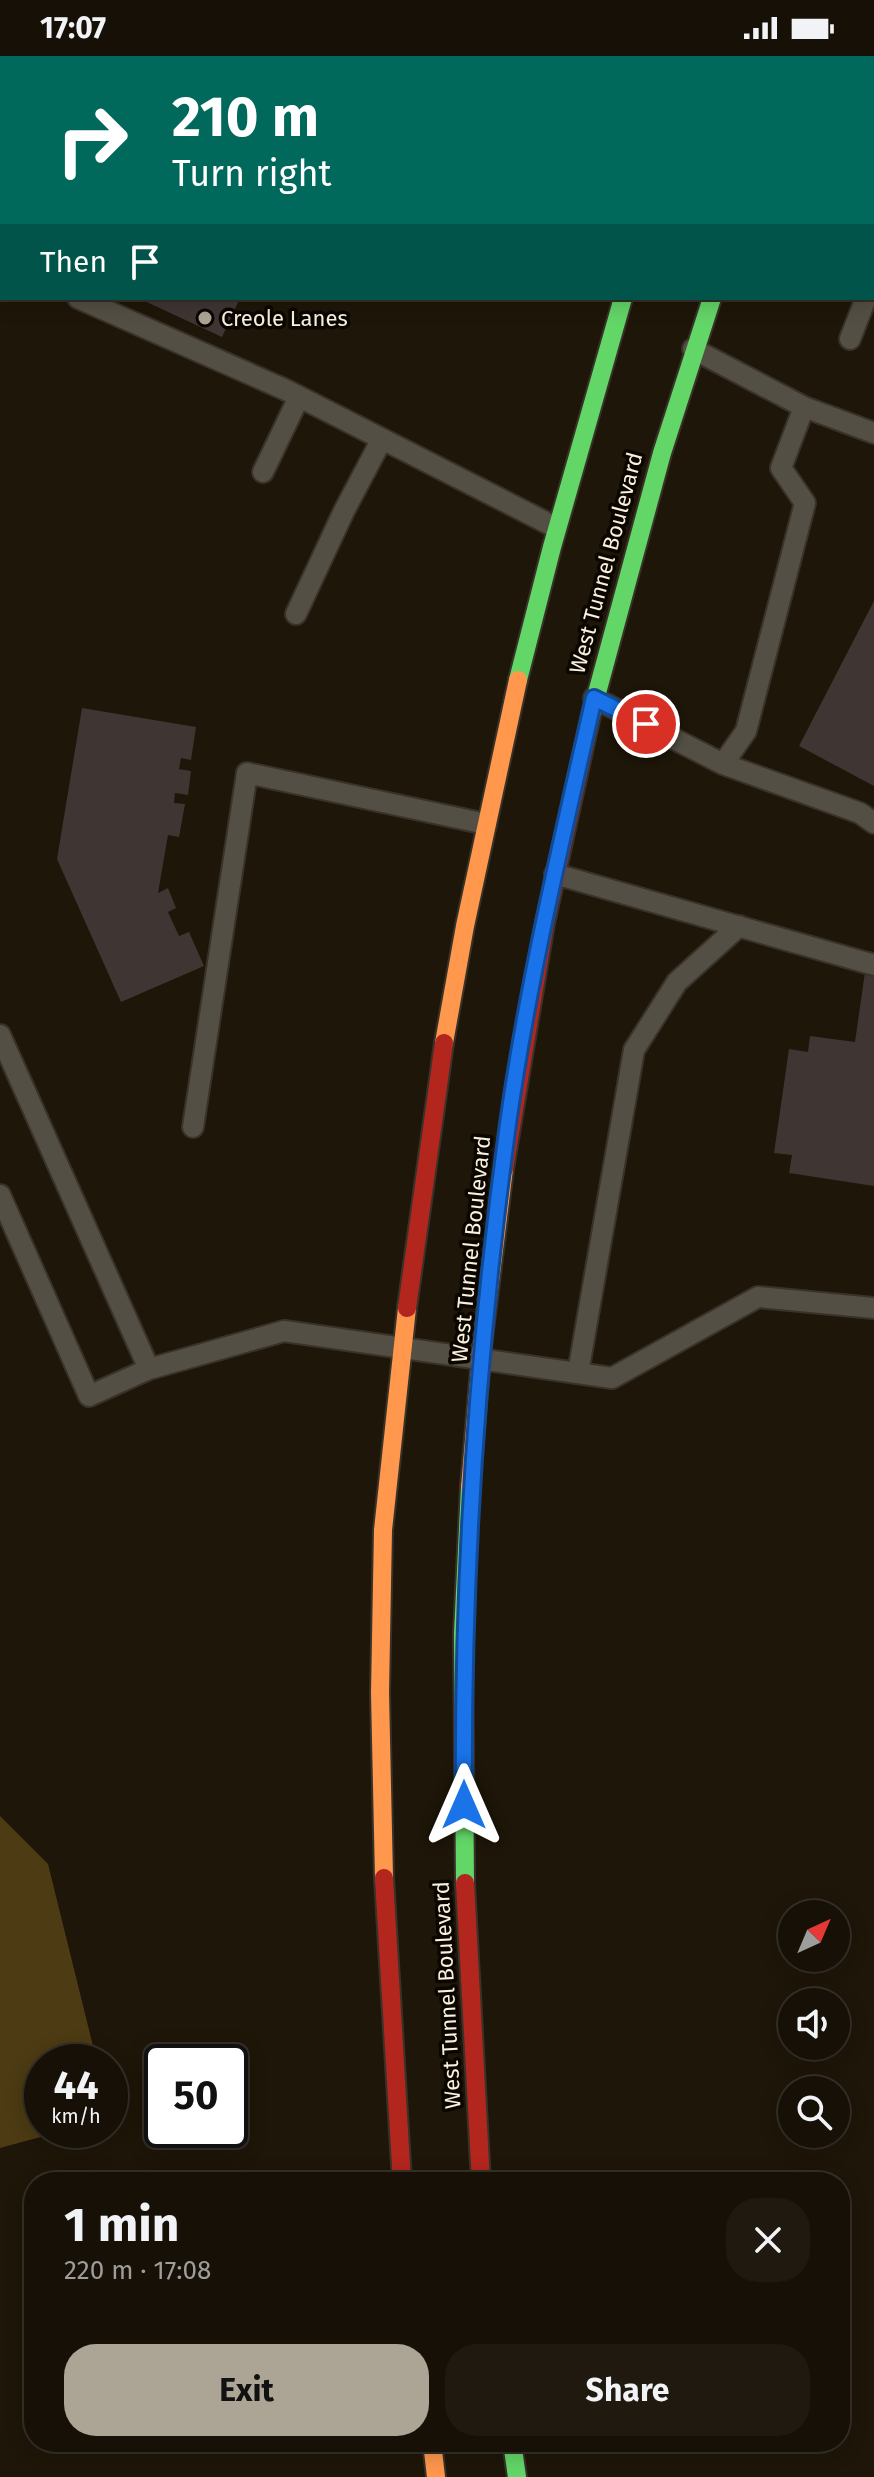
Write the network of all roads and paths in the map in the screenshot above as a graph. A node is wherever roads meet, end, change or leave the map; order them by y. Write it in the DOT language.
graph roads {
  1 [pos="82,300"];
  2 [pos="622,300"];
  3 [pos="711,300"];
  4 [pos="865,300"];
  5 [pos="850,339"];
  6 [pos="693,349"];
  7 [pos="299,397"];
  8 [pos="804,407"];
  9 [pos="874,433"];
  10 [pos="382,439"];
  11 [pos="263,472"];
  12 [pos="555,527"];
  13 [pos="296,614"];
  14 [pos="594,698"];
  15 [pos="723,764"];
  16 [pos="874,823"];
  17 [pos="486,824"];
  18 [pos="555,874"];
  19 [pos="739,926"];
  20 [pos="874,965"];
  21 [pos="0,1035"];
  22 [pos="193,1127"];
  23 [pos="0,1195"];
  24 [pos="874,1308"];
  25 [pos="403,1348"];
  26 [pos="483,1359"];
  27 [pos="149,1369"];
  28 [pos="578,1373"];
  29 [pos="401,2172"];
  30 [pos="480,2172"];
  31 [pos="433,2452"];
  32 [pos="513,2452"];
  33 [pos="436,2477"];
  34 [pos="517,2477"];
  1 -- 7 [label="lane"];
  2 -- 12 [label="main road"];
  3 -- 6 [label="main road, West Tunnel Boulevard"];
  4 -- 5 [label="lane"];
  6 -- 8 [label="lane"];
  6 -- 14 [label="main road, West Tunnel Boulevard"];
  7 -- 10 [label="lane"];
  7 -- 11 [label="lane"];
  8 -- 9 [label="lane"];
  8 -- 15 [label="lane"];
  10 -- 12 [label="lane"];
  10 -- 13 [label="lane"];
  12 -- 17 [label="main road"];
  14 -- 15 [label="lane"];
  14 -- 18 [label="main road, West Tunnel Boulevard"];
  15 -- 16 [label="lane"];
  17 -- 22 [label="lane"];
  17 -- 25 [label="main road"];
  18 -- 19 [label="lane"];
  18 -- 26 [label="main road, West Tunnel Boulevard"];
  19 -- 20 [label="lane"];
  19 -- 28 [label="lane"];
  21 -- 27 [label="lane"];
  23 -- 27 [label="lane"];
  24 -- 28 [label="lane"];
  25 -- 26 [label="lane"];
  25 -- 27 [label="lane"];
  25 -- 29 [label="main road"];
  26 -- 28 [label="lane"];
  26 -- 30 [label="main road, West Tunnel Boulevard"];
  31 -- 33 [label="main road"];
  32 -- 34 [label="main road"];
}
